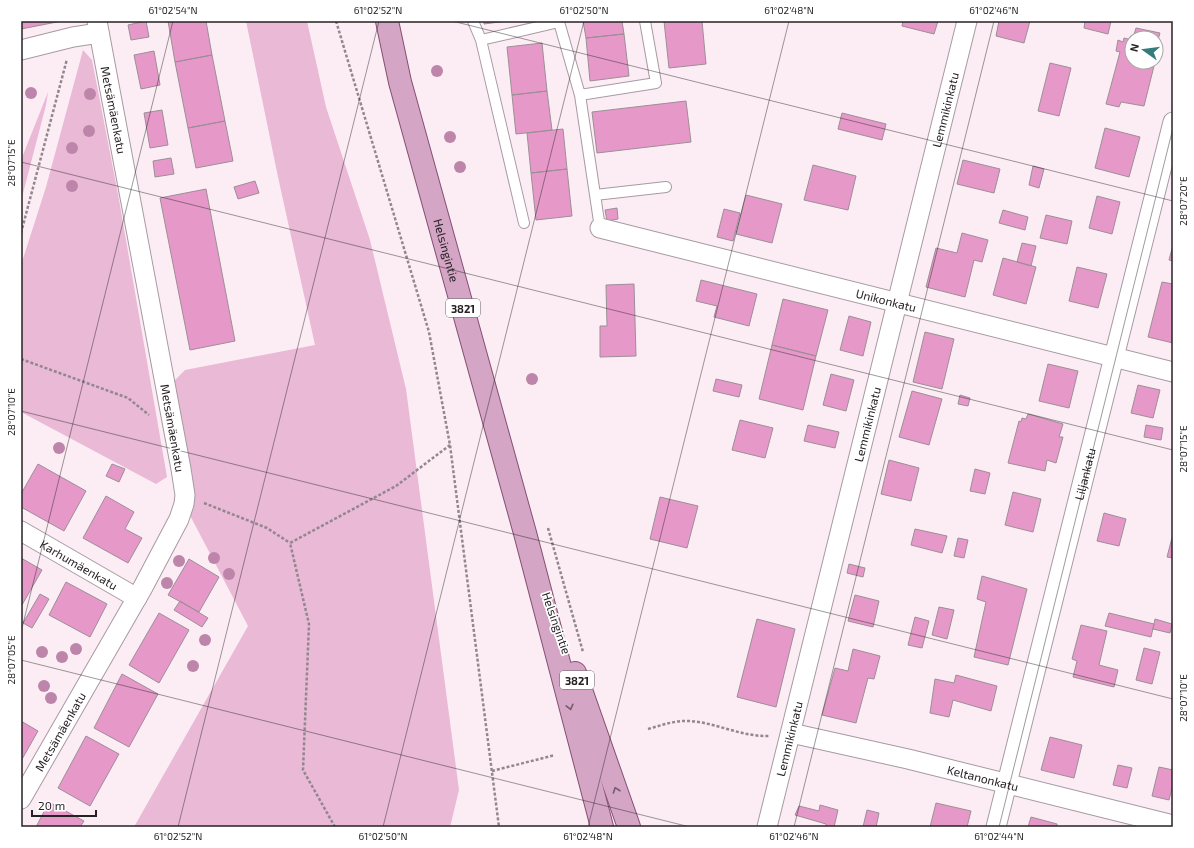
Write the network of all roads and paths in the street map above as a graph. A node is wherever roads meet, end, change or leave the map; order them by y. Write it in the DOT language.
graph roads {
  1 [pos="336,21"];
  2 [pos="379,21"];
  3 [pos="387,21"];
  4 [pos="472,21"];
  5 [pos="559,21"];
  6 [pos="645,21"];
  7 [pos="967,21"];
  8 [pos="98,27"];
  9 [pos="73,37"];
  10 [pos="481,40"];
  11 [pos="21,50"];
  12 [pos="400,82"];
  13 [pos="580,95"];
  14 [pos="1173,122"];
  15 [pos="666,187"];
  16 [pos="595,195"];
  17 [pos="524,224"];
  18 [pos="600,228"];
  19 [pos="21,233"];
  20 [pos="898,302"];
  21 [pos="1114,358"];
  22 [pos="21,359"];
  23 [pos="1173,372"];
  24 [pos="175,436"];
  25 [pos="450,445"];
  26 [pos="185,495"];
  27 [pos="548,527"];
  28 [pos="21,531"];
  29 [pos="525,533"];
  30 [pos="290,543"];
  31 [pos="137,598"];
  32 [pos="584,655"];
  33 [pos="648,729"];
  34 [pos="791,733"];
  35 [pos="555,756"];
  36 [pos="492,771"];
  37 [pos="1006,784"];
  38 [pos="23,790"];
  39 [pos="1173,825"];
  40 [pos="335,827"];
  41 [pos="499,827"];
  42 [pos="602,827"];
  43 [pos="629,827"];
  44 [pos="767,827"];
  45 [pos="996,827"];
  1 -- 25 [label="path"];
  2 -- 12 [label="main road, Helsingintie / 3821"];
  3 -- 12 [label="main road, Helsingintie / 3821"];
  4 -- 10 [label="lane"];
  5 -- 10 [label="lane"];
  5 -- 13 [label="lane"];
  6 -- 13 [label="lane"];
  7 -- 20 [label="street, Lemmikinkatu"];
  8 -- 9 [label="street"];
  8 -- 24 [label="street, Metsämäenkatu"];
  9 -- 11 [label="street"];
  9 -- 19 [label="path"];
  10 -- 17 [label="lane"];
  12 -- 29 [label="main road, Helsingintie / 3821"];
  13 -- 16 [label="lane"];
  14 -- 21 [label="street, Liljankatu"];
  15 -- 16 [label="lane"];
  16 -- 18 [label="lane"];
  18 -- 20 [label="street, Unikonkatu"];
  20 -- 21 [label="street, Unikonkatu"];
  20 -- 34 [label="street, Lemmikinkatu"];
  21 -- 23 [label="street, Unikonkatu"];
  21 -- 37 [label="street, Liljankatu"];
  22 -- 24 [label="path"];
  24 -- 26 [label="street, Metsämäenkatu"];
  25 -- 30 [label="path"];
  25 -- 36 [label="path"];
  26 -- 30 [label="path"];
  26 -- 31 [label="street, Metsämäenkatu"];
  27 -- 32 [label="path"];
  28 -- 31 [label="street, Karhumäenkatu"];
  29 -- 42 [label="main road, Helsingintie / 3821, one-way"];
  43 -- 29 [label="main road, Helsingintie / 3821, one-way"];
  30 -- 40 [label="path"];
  31 -- 38 [label="street, Metsämäenkatu"];
  33 -- 34 [label="path"];
  34 -- 37 [label="street, Keltanonkatu"];
  34 -- 44 [label="street, Lemmikinkatu"];
  35 -- 36 [label="path"];
  36 -- 41 [label="path"];
  37 -- 39 [label="street, Keltanonkatu"];
  37 -- 45 [label="street, Liljankatu"];
}
